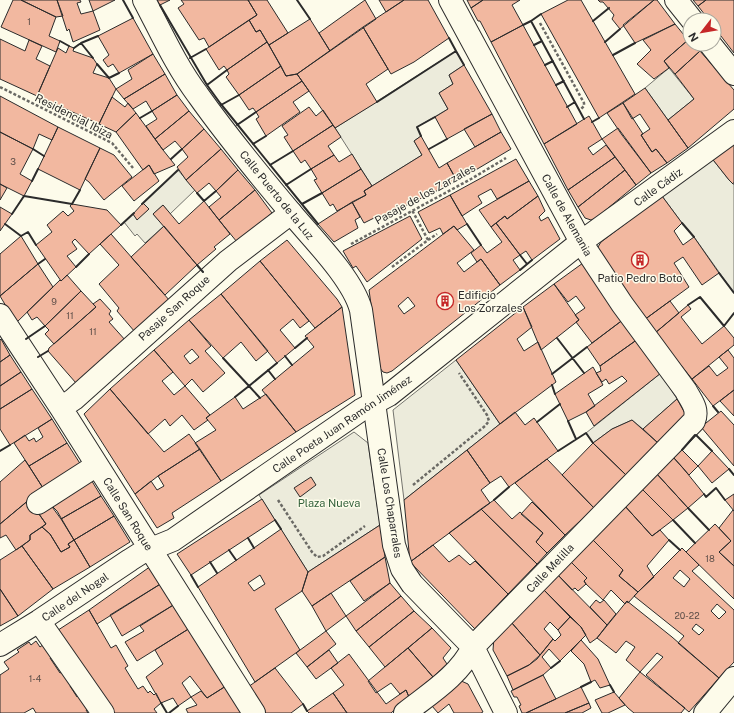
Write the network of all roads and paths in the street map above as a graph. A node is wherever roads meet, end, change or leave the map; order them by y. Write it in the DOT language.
graph roads {
  1 [pos="144,0"];
  2 [pos="450,0"];
  3 [pos="676,0"];
  4 [pos="686,12"];
  5 [pos="540,23"];
  6 [pos="716,52"];
  7 [pos="734,74"];
  8 [pos="0,87"];
  9 [pos="581,109"];
  10 [pos="734,131"];
  11 [pos="528,144"];
  12 [pos="133,168"];
  13 [pos="412,210"];
  14 [pos="291,213"];
  15 [pos="437,234"];
  16 [pos="428,240"];
  17 [pos="581,242"];
  18 [pos="328,257"];
  19 [pos="392,267"];
  20 [pos="0,315"];
  21 [pos="375,403"];
  22 [pos="61,408"];
  23 [pos="694,421"];
  24 [pos="97,465"];
  25 [pos="38,503"];
  26 [pos="150,549"];
  27 [pos="39,622"];
  28 [pos="0,646"];
  29 [pos="473,647"];
  30 [pos="731,689"];
  31 [pos="103,713"];
  32 [pos="254,713"];
  33 [pos="405,713"];
  34 [pos="506,713"];
  35 [pos="705,713"];
  1 -- 14 [label="street, Calle Puerto de la Luz"];
  2 -- 11 [label="street, Calle de Alemania"];
  3 -- 4 [label="street"];
  5 -- 9 [label="path"];
  6 -- 7 [label="street"];
  8 -- 12 [label="path, Residencial Ibiza"];
  10 -- 17 [label="street, Calle Cádiz"];
  11 -- 13 [label="path, Pasaje de los Zarzales"];
  11 -- 17 [label="street, Calle de Alemania"];
  13 -- 16 [label="path"];
  13 -- 18 [label="path, Pasaje de los Zarzales"];
  14 -- 18 [label="street, Calle Puerto de la Luz"];
  14 -- 22 [label="street, Pasaje San Roque"];
  15 -- 16 [label="path"];
  16 -- 19 [label="path"];
  17 -- 21 [label="street, Calle Poeta Juan Ramón Jiménez"];
  17 -- 23 [label="street, Calle de Alemania"];
  18 -- 21 [label="street, Calle Puerto de la Luz"];
  20 -- 22 [label="street, Calle San Roque"];
  21 -- 26 [label="street, Calle Poeta Juan Ramón Jiménez"];
  21 -- 29 [label="street, Calle Los Chaparrales"];
  22 -- 24 [label="street, Calle San Roque"];
  23 -- 29 [label="street, Calle Melilla"];
  24 -- 25 [label="street"];
  24 -- 26 [label="street, Calle San Roque"];
  26 -- 27 [label="street, Calle del Nogal"];
  26 -- 32 [label="street, Calle San Roque"];
  27 -- 28 [label="street, Calle del Nogal"];
  27 -- 31 [label="street"];
  29 -- 33 [label="street, Calle Melilla"];
  29 -- 34 [label="street, Calle Los Chaparrales"];
  30 -- 35 [label="street"];
}
